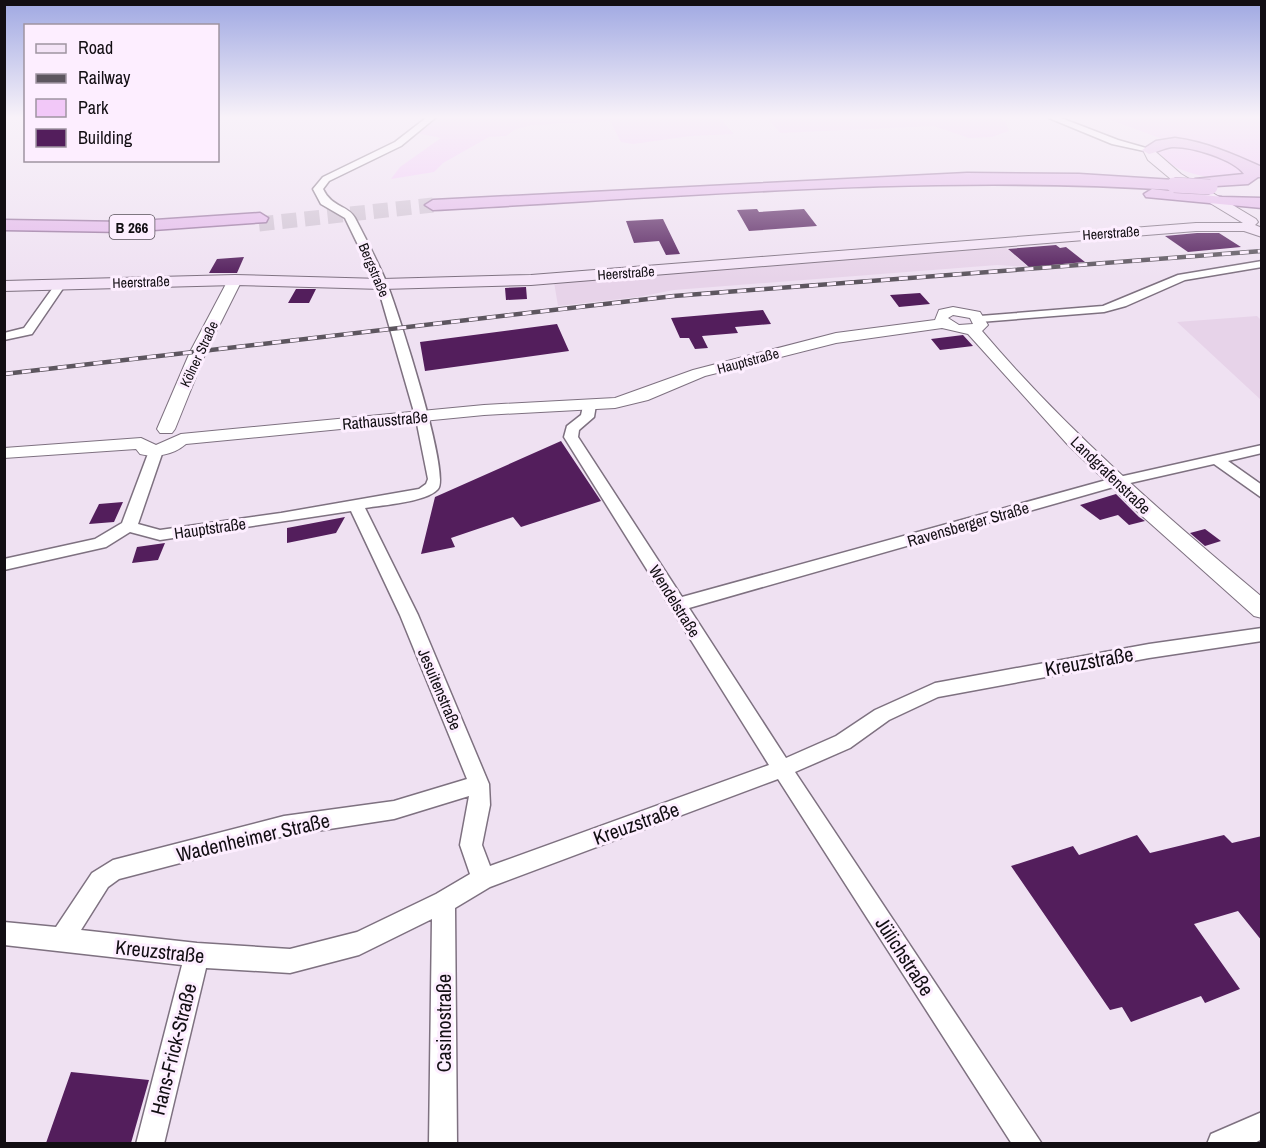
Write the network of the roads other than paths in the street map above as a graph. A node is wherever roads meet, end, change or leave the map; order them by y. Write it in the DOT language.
graph roads {
  1 [pos="341,172"];
  2 [pos="1163,172"];
  3 [pos="1250,172"];
  4 [pos="1167,177"];
  5 [pos="898,180"];
  6 [pos="1213,193"];
  7 [pos="1257,212"];
  8 [pos="4,225"];
  9 [pos="1205,226"];
  10 [pos="4,232"];
  11 [pos="1262,264"];
  12 [pos="235,280"];
  13 [pos="62,284"];
  14 [pos="382,284"];
  15 [pos="4,286"];
  16 [pos="976,324"];
  17 [pos="4,337"];
  18 [pos="589,405"];
  19 [pos="422,416"];
  20 [pos="173,434"];
  21 [pos="148,447"];
  22 [pos="1262,449"];
  23 [pos="4,453"];
  24 [pos="1216,459"];
  25 [pos="1115,482"];
  26 [pos="423,492"];
  27 [pos="1262,493"];
  28 [pos="356,506"];
  29 [pos="129,526"];
  30 [pos="4,565"];
  31 [pos="677,605"];
  32 [pos="1262,610"];
  33 [pos="1262,634"];
  34 [pos="782,770"];
  35 [pos="479,784"];
  36 [pos="483,879"];
  37 [pos="444,902"];
  38 [pos="4,933"];
  39 [pos="61,941"];
  40 [pos="197,955"];
  41 [pos="1262,1125"];
  42 [pos="150,1143"];
  43 [pos="443,1143"];
  44 [pos="1028,1143"];
  45 [pos="1221,1143"];
  1 -- 14 [label="street, Bergstraße"];
  2 -- 4 [label="main road"];
  3 -- 6 [label="highway"];
  4 -- 5 [label="highway"];
  4 -- 5 [label="highway"];
  4 -- 6 [label="highway, bridge"];
  5 -- 6 [label="highway"];
  6 -- 7 [label="highway"];
  6 -- 7 [label="highway"];
  6 -- 9 [label="main road"];
  7 -- 9 [label="main road, Heerstraße"];
  8 -- 10 [label="highway, B 266"];
  9 -- 14 [label="main road, Heerstraße"];
  11 -- 16 [label="street"];
  12 -- 13 [label="main road, Heerstraße"];
  12 -- 14 [label="main road, Heerstraße"];
  12 -- 20 [label="street, Kölner Straße"];
  13 -- 15 [label="main road, Heerstraße"];
  13 -- 17 [label="street"];
  14 -- 19 [label="street, Bergstraße"];
  16 -- 18 [label="street, Hauptstraße"];
  16 -- 25 [label="street, Landgrafenstraße"];
  18 -- 19 [label="street, Rathausstraße"];
  18 -- 31 [label="street, Wendelstraße"];
  19 -- 20 [label="street, Rathausstraße"];
  19 -- 26 [label="street, Bergstraße"];
  20 -- 21 [label="street"];
  21 -- 23 [label="street"];
  21 -- 29 [label="street"];
  22 -- 24 [label="street, Ravensberger Straße"];
  24 -- 25 [label="street, Ravensberger Straße"];
  24 -- 27 [label="street"];
  25 -- 31 [label="street, Ravensberger Straße"];
  25 -- 32 [label="street, Landgrafenstraße"];
  26 -- 28 [label="street, Hauptstraße"];
  28 -- 29 [label="street, Hauptstraße"];
  28 -- 35 [label="street, Jesuitenstraße"];
  29 -- 30 [label="street"];
  31 -- 34 [label="street, Wendelstraße"];
  33 -- 34 [label="street, Kreuzstraße"];
  34 -- 36 [label="street, Kreuzstraße"];
  34 -- 44 [label="street, Jülichstraße"];
  35 -- 36 [label="street, Jesuitenstraße"];
  35 -- 39 [label="street, Wadenheimer Straße"];
  36 -- 37 [label="street, Kreuzstraße"];
  37 -- 40 [label="street, Kreuzstraße"];
  37 -- 43 [label="street, Casinostraße"];
  38 -- 39 [label="street, Kreuzstraße"];
  39 -- 40 [label="street, Kreuzstraße"];
  40 -- 42 [label="street, Hans-Frick-Straße"];
  41 -- 45 [label="street"];
}
